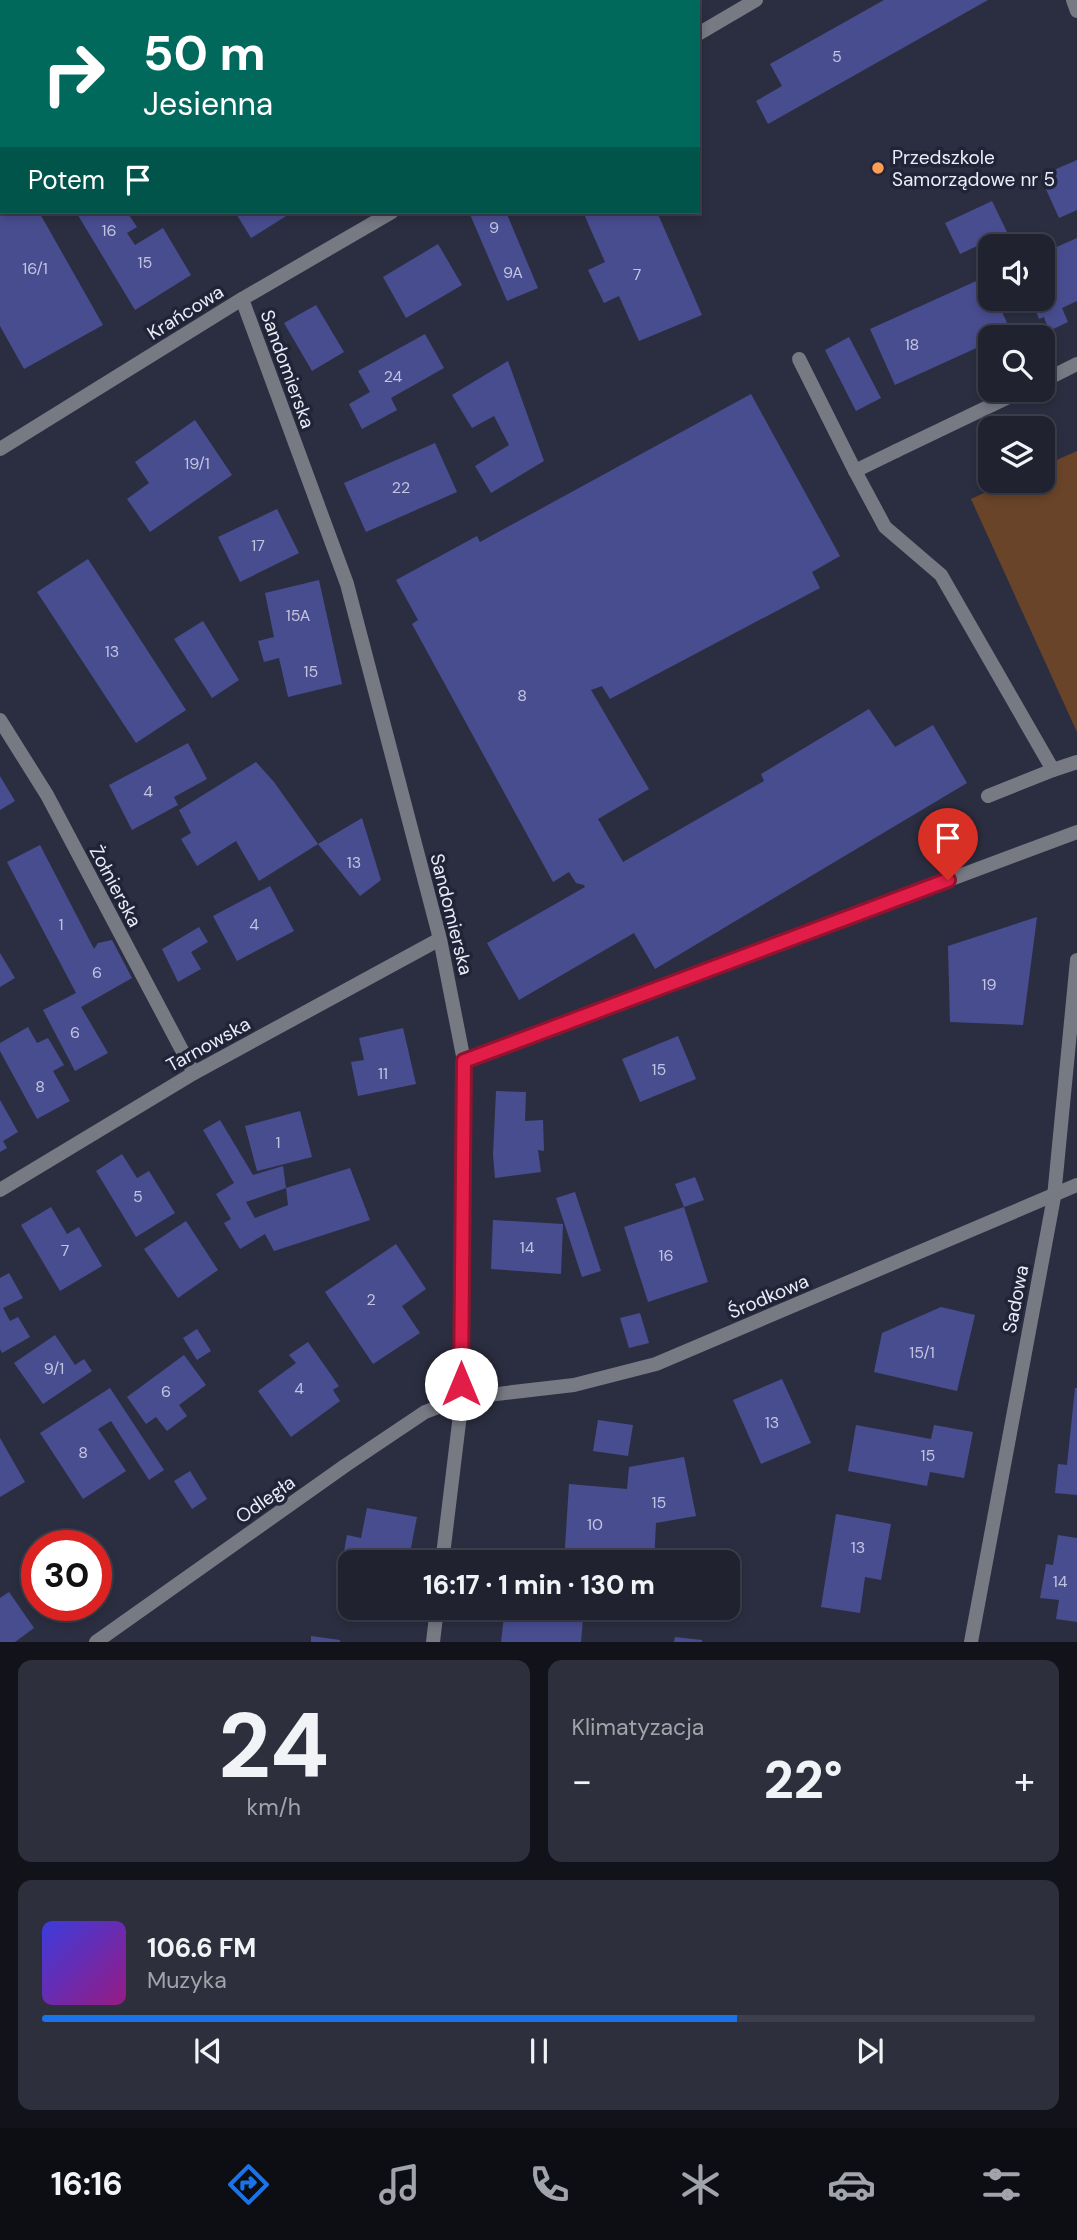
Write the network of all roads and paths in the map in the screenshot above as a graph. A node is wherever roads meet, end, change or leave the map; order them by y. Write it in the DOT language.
graph roads {
  1 [pos="756,0"];
  2 [pos="1073,0"];
  3 [pos="1077,11"];
  4 [pos="700,33"];
  5 [pos="389,214"];
  6 [pos="242,299"];
  7 [pos="799,359"];
  8 [pos="1077,364"];
  9 [pos="1055,375"];
  10 [pos="998,402"];
  11 [pos="0,449"];
  12 [pos="855,471"];
  13 [pos="0,720"];
  14 [pos="1077,762"];
  15 [pos="1054,770"];
  16 [pos="988,796"];
  17 [pos="1077,832"];
  18 [pos="440,939"];
  19 [pos="1077,960"];
  20 [pos="464,1061"];
  21 [pos="194,1073"];
  22 [pos="1077,1185"];
  23 [pos="0,1190"];
  24 [pos="1054,1197"];
  25 [pos="462,1398"];
  26 [pos="444,1550"];
  27 [pos="436,1620"];
  28 [pos="96,1642"];
  29 [pos="433,1642"];
  30 [pos="971,1642"];
  1 -- 4 [label="street"];
  2 -- 3 [label="street"];
  5 -- 6 [label="street, Krańcowa"];
  6 -- 11 [label="street, Krańcowa"];
  6 -- 18 [label="street, Sandomierska"];
  7 -- 12 [label="street"];
  8 -- 9 [label="street"];
  10 -- 12 [label="street"];
  12 -- 15 [label="street"];
  13 -- 21 [label="street, Żołnierska"];
  14 -- 15 [label="street"];
  15 -- 16 [label="street"];
  17 -- 20 [label="street"];
  18 -- 20 [label="street, Sandomierska"];
  18 -- 21 [label="street, Tarnowska"];
  19 -- 24 [label="street, Sadowa"];
  20 -- 25 [label="street, Sandomierska"];
  21 -- 23 [label="street, Tarnowska"];
  22 -- 24 [label="street, Środkowa"];
  24 -- 25 [label="street, Środkowa"];
  24 -- 30 [label="street, Sadowa"];
  25 -- 26 [label="street, Sandomierska"];
  25 -- 28 [label="street, Odległa"];
  27 -- 29 [label="street"];
}
